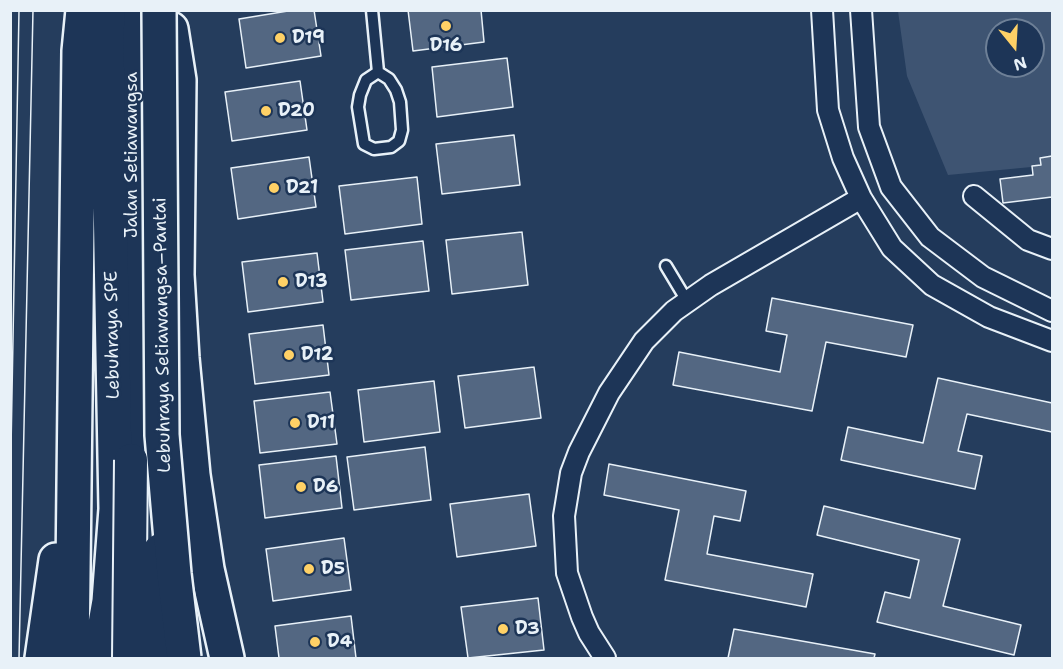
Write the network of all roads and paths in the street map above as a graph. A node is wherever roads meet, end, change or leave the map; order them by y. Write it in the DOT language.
graph roads {
  1 [pos="69,10"];
  2 [pos="82,10"];
  3 [pos="108,10"];
  4 [pos="132,10"];
  5 [pos="372,10"];
  6 [pos="822,10"];
  7 [pos="861,10"];
  8 [pos="167,17"];
  9 [pos="378,72"];
  10 [pos="974,196"];
  11 [pos="861,198"];
  12 [pos="1053,249"];
  13 [pos="666,266"];
  14 [pos="687,301"];
  15 [pos="1053,311"];
  16 [pos="1053,341"];
  17 [pos="146,461"];
  18 [pos="57,552"];
  19 [pos="42,658"];
  20 [pos="56,658"];
  21 [pos="72,658"];
  22 [pos="99,658"];
  23 [pos="111,658"];
  24 [pos="129,658"];
  25 [pos="160,658"];
  26 [pos="184,658"];
  27 [pos="189,658"];
  28 [pos="227,658"];
  29 [pos="605,658"];
  1 -- 18 [label="highway"];
  2 -- 21 [label="highway"];
  3 -- 22 [label="highway, Lebuhraya SPE"];
  4 -- 17 [label="main road, Jalan Setiawangsa"];
  5 -- 9 [label="lane"];
  6 -- 11 [label="street"];
  7 -- 15 [label="street"];
  8 -- 17 [label="main road, Jalan Setiawangsa"];
  8 -- 26 [label="highway, Lebuhraya Setiawangsa–Pantai, bridge"];
  8 -- 28 [label="highway"];
  9 -- 9 [label="lane"];
  10 -- 12 [label="street"];
  11 -- 14 [label="street"];
  11 -- 16 [label="street"];
  13 -- 14 [label="lane"];
  14 -- 29 [label="street"];
  17 -- 24 [label="main road, Jalan Setiawangsa, bridge"];
  17 -- 25 [label="main road, Jalan Setiawangsa, bridge"];
  18 -- 19 [label="highway"];
  18 -- 20 [label="highway"];
  23 -- 27 [label="highway"];
}
